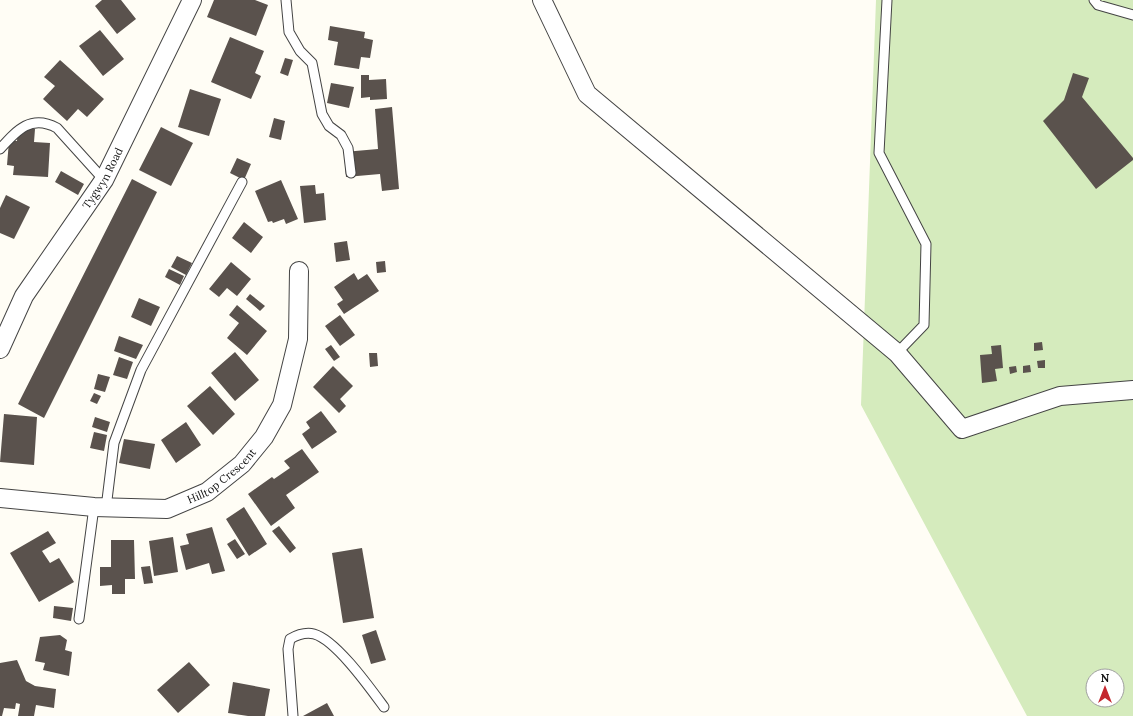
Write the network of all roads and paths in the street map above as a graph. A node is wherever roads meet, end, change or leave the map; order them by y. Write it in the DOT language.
graph roads {
  1 [pos="192,0"];
  2 [pos="286,0"];
  3 [pos="542,0"];
  4 [pos="887,0"];
  5 [pos="1094,0"];
  6 [pos="1133,15"];
  7 [pos="0,149"];
  8 [pos="351,173"];
  9 [pos="104,180"];
  10 [pos="242,182"];
  11 [pos="299,271"];
  12 [pos="0,349"];
  13 [pos="897,353"];
  14 [pos="1133,390"];
  15 [pos="0,498"];
  16 [pos="100,508"];
  17 [pos="79,619"];
  18 [pos="384,706"];
  19 [pos="293,716"];
  1 -- 9 [label="street, Tygwyn Road"];
  2 -- 8 [label="lane"];
  3 -- 13 [label="street"];
  4 -- 13 [label="lane"];
  5 -- 6 [label="lane"];
  7 -- 9 [label="lane"];
  9 -- 12 [label="street, Tygwyn Road"];
  10 -- 16 [label="lane"];
  11 -- 16 [label="street, Hilltop Crescent"];
  13 -- 14 [label="street"];
  15 -- 16 [label="street, Hilltop Crescent"];
  16 -- 17 [label="lane"];
  18 -- 19 [label="lane"];
}
